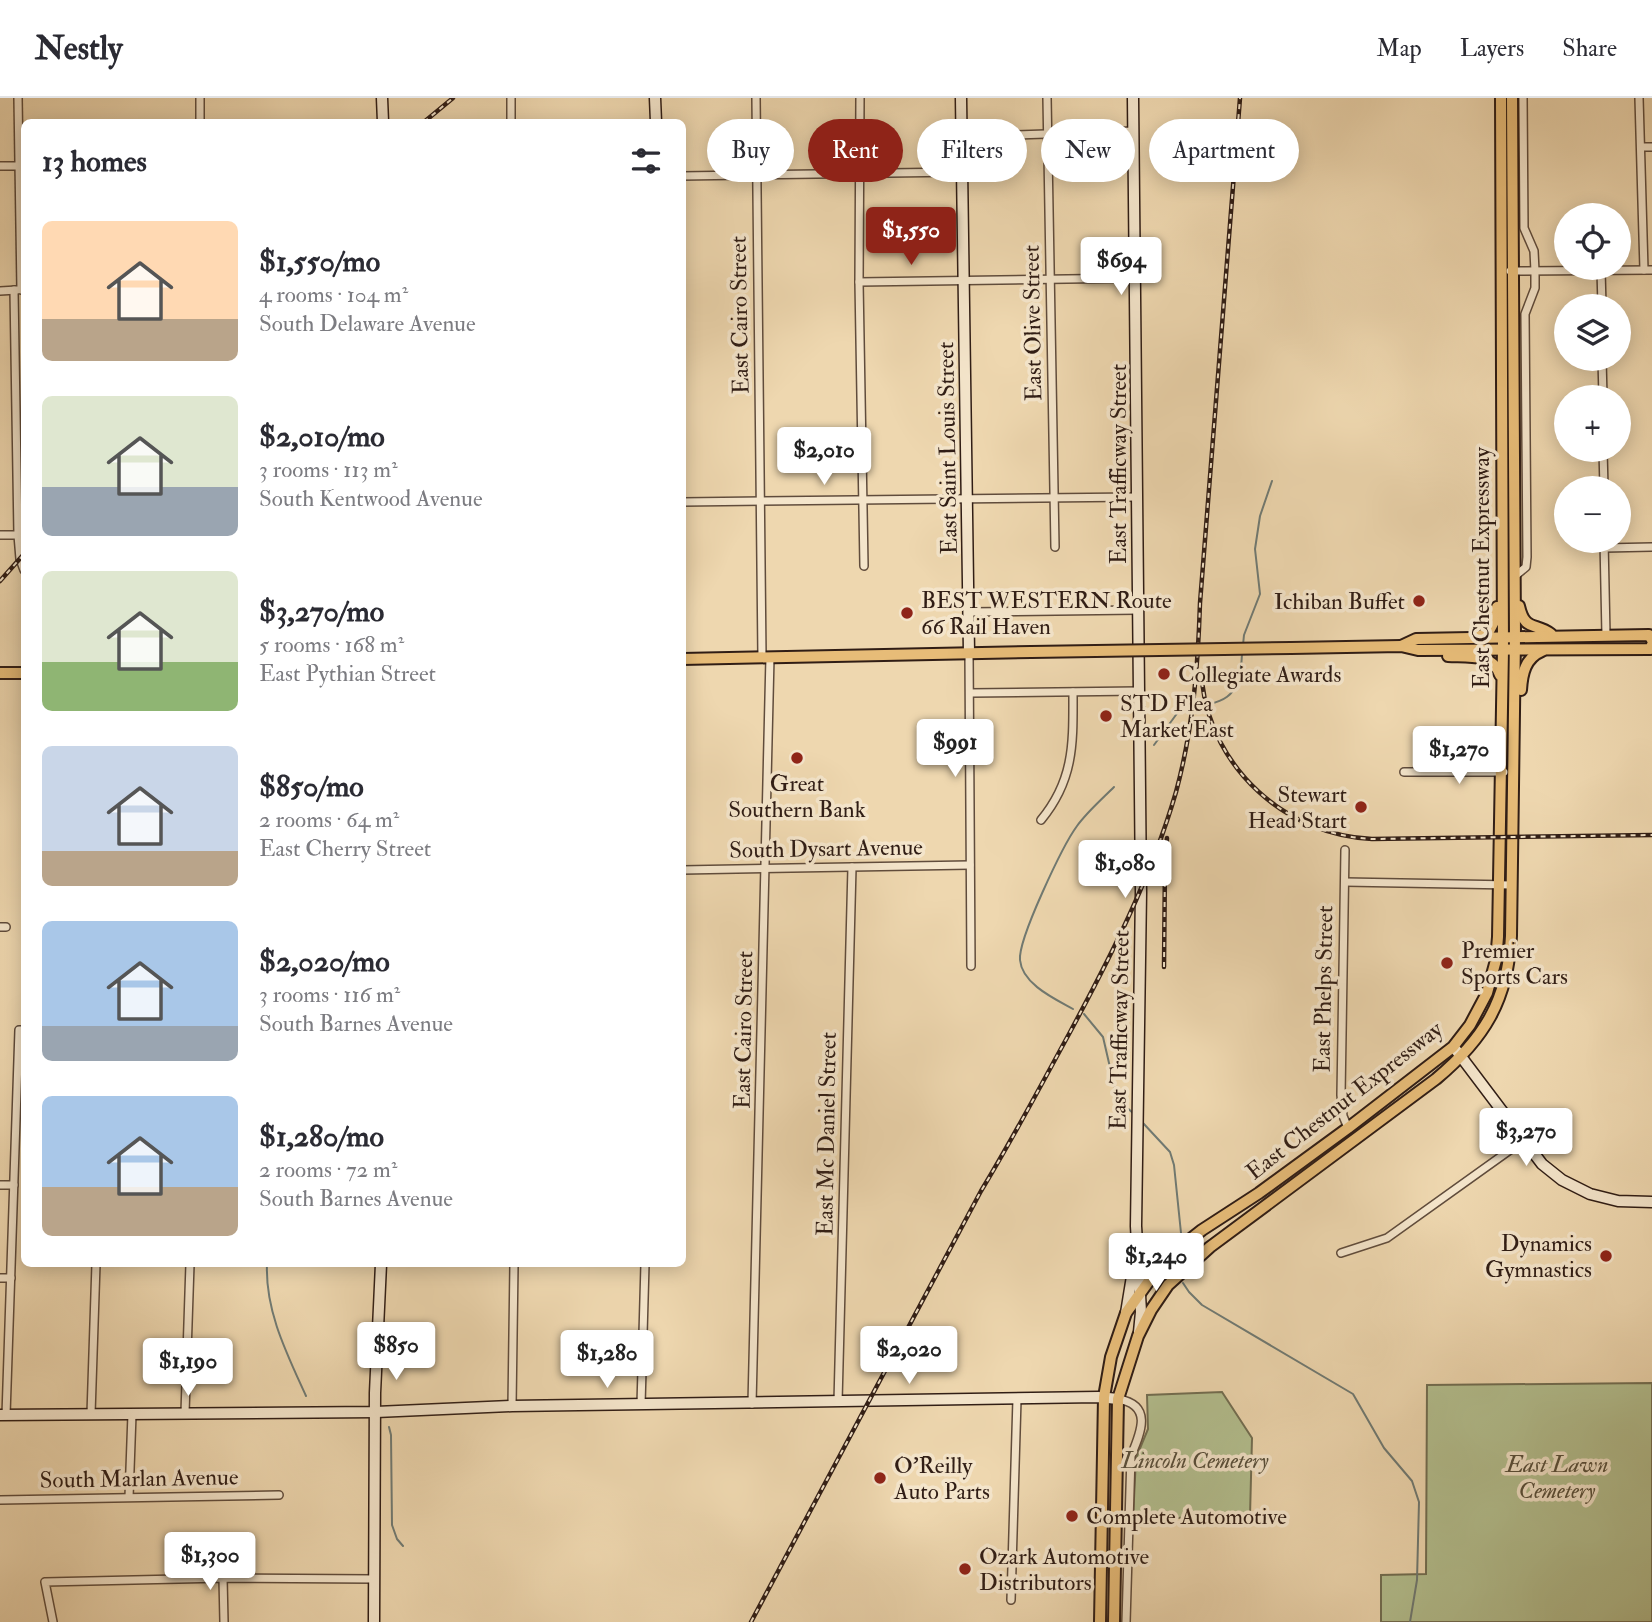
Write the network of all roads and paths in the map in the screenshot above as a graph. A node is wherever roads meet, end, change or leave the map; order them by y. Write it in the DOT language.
graph roads {
  1 [pos="18,98"];
  2 [pos="200,98"];
  3 [pos="382,98"];
  4 [pos="511,98"];
  5 [pos="655,98"];
  6 [pos="755,98"];
  7 [pos="860,98"];
  8 [pos="961,98"];
  9 [pos="1048,98"];
  10 [pos="1133,98"];
  11 [pos="1500,98"];
  12 [pos="1511,98"];
  13 [pos="1522,98"];
  14 [pos="1639,98"];
  15 [pos="200,119"];
  16 [pos="383,119"];
  17 [pos="511,119"];
  18 [pos="656,119"];
  19 [pos="756,119"];
  20 [pos="860,119"];
  21 [pos="962,119"];
  22 [pos="1048,119"];
  23 [pos="1134,119"];
  24 [pos="1641,147"];
  25 [pos="1652,147"];
  26 [pos="21,149"];
  27 [pos="0,166"];
  28 [pos="21,166"];
  29 [pos="686,176"];
  30 [pos="707,176"];
  31 [pos="757,182"];
  32 [pos="860,182"];
  33 [pos="962,182"];
  34 [pos="1049,182"];
  35 [pos="1135,182"];
  36 [pos="21,228"];
  37 [pos="1648,270"];
  38 [pos="1508,271"];
  39 [pos="1535,271"];
  40 [pos="1554,271"];
  41 [pos="1136,278"];
  42 [pos="963,280"];
  43 [pos="1050,280"];
  44 [pos="859,282"];
  45 [pos="20,290"];
  46 [pos="0,291"];
  47 [pos="1138,496"];
  48 [pos="1054,497"];
  49 [pos="967,499"];
  50 [pos="863,500"];
  51 [pos="686,502"];
  52 [pos="760,502"];
  53 [pos="1502,503"];
  54 [pos="0,535"];
  55 [pos="18,535"];
  56 [pos="1631,546"];
  57 [pos="1055,547"];
  58 [pos="1652,547"];
  59 [pos="1604,553"];
  60 [pos="21,562"];
  61 [pos="864,566"];
  62 [pos="1515,576"];
  63 [pos="1515,590"];
  64 [pos="1138,610"];
  65 [pos="969,612"];
  66 [pos="1606,635"];
  67 [pos="1553,636"];
  68 [pos="1503,637"];
  69 [pos="1515,637"];
  70 [pos="1472,638"];
  71 [pos="1652,640"];
  72 [pos="1652,645"];
  73 [pos="1401,646"];
  74 [pos="1418,650"];
  75 [pos="1503,650"];
  76 [pos="1515,650"];
  77 [pos="1546,650"];
  78 [pos="970,653"];
  79 [pos="766,657"];
  80 [pos="686,659"];
  81 [pos="0,673"];
  82 [pos="21,673"];
  83 [pos="1502,681"];
  84 [pos="1139,691"];
  85 [pos="1073,692"];
  86 [pos="970,693"];
  87 [pos="1404,772"];
  88 [pos="1500,772"];
  89 [pos="1514,772"];
  90 [pos="1041,820"];
  91 [pos="1345,850"];
  92 [pos="970,864"];
  93 [pos="852,867"];
  94 [pos="766,868"];
  95 [pos="686,870"];
  96 [pos="1345,882"];
  97 [pos="1499,885"];
  98 [pos="1512,885"];
  99 [pos="971,966"];
  100 [pos="1453,1047"];
  101 [pos="1462,1058"];
  102 [pos="21,1109"];
  103 [pos="1348,1128"];
  104 [pos="1524,1140"];
  105 [pos="0,1185"];
  106 [pos="14,1185"];
  107 [pos="14,1194"];
  108 [pos="21,1194"];
  109 [pos="1652,1202"];
  110 [pos="1136,1250"];
  111 [pos="1341,1253"];
  112 [pos="1164,1260"];
  113 [pos="96,1267"];
  114 [pos="190,1267"];
  115 [pos="381,1267"];
  116 [pos="514,1267"];
  117 [pos="645,1267"];
  118 [pos="0,1278"];
  119 [pos="11,1278"];
  120 [pos="1140,1293"];
  121 [pos="1126,1313"];
  122 [pos="1138,1336"];
  123 [pos="1104,1397"];
  124 [pos="1017,1399"];
  125 [pos="1118,1399"];
  126 [pos="838,1402"];
  127 [pos="752,1404"];
  128 [pos="641,1405"];
  129 [pos="512,1406"];
  130 [pos="376,1412"];
  131 [pos="185,1413"];
  132 [pos="91,1414"];
  133 [pos="132,1414"];
  134 [pos="3,1415"];
  135 [pos="279,1495"];
  136 [pos="129,1497"];
  137 [pos="0,1500"];
  138 [pos="223,1578"];
  139 [pos="374,1579"];
  140 [pos="1010,1600"];
  141 [pos="53,1622"];
  142 [pos="224,1622"];
  143 [pos="374,1622"];
  144 [pos="1100,1622"];
  145 [pos="1114,1622"];
  146 [pos="1126,1622"];
  1 -- 26 [label="street"];
  2 -- 15 [label="street"];
  3 -- 16 [label="main road"];
  4 -- 17 [label="street"];
  5 -- 18 [label="main road"];
  6 -- 19 [label="street, East Cairo Street"];
  7 -- 20 [label="street"];
  8 -- 21 [label="main road, East Saint Louis Street"];
  9 -- 22 [label="street, East Olive Street"];
  10 -- 23 [label="main road, East Trafficway Street"];
  11 -- 38 [label="main road, East Chestnut Expressway"];
  12 -- 38 [label="main road, East Chestnut Expressway"];
  13 -- 39 [label="street"];
  14 -- 24 [label="street"];
  24 -- 25 [label="street"];
  24 -- 37 [label="street"];
  27 -- 28 [label="street"];
  29 -- 30 [label="street"];
  31 -- 52 [label="street, East Cairo Street"];
  32 -- 44 [label="street"];
  33 -- 42 [label="main road, East Saint Louis Street"];
  34 -- 43 [label="street, East Olive Street"];
  35 -- 41 [label="main road, East Trafficway Street"];
  36 -- 45 [label="street"];
  38 -- 39 [label="street"];
  38 -- 53 [label="main road, East Chestnut Expressway"];
  38 -- 62 [label="main road, East Chestnut Expressway"];
  39 -- 40 [label="street"];
  39 -- 62 [label="street"];
  41 -- 43 [label="street"];
  41 -- 47 [label="main road, East Trafficway Street"];
  42 -- 43 [label="street"];
  42 -- 44 [label="street"];
  42 -- 49 [label="main road, East Saint Louis Street"];
  43 -- 48 [label="street, East Olive Street"];
  44 -- 50 [label="street"];
  45 -- 46 [label="street"];
  45 -- 55 [label="street"];
  47 -- 48 [label="street"];
  47 -- 64 [label="main road, East Trafficway Street"];
  48 -- 49 [label="street"];
  48 -- 57 [label="street, East Olive Street"];
  49 -- 50 [label="street"];
  49 -- 65 [label="main road, East Saint Louis Street"];
  50 -- 52 [label="street"];
  50 -- 61 [label="street"];
  51 -- 52 [label="street"];
  52 -- 79 [label="street, East Cairo Street"];
  53 -- 68 [label="main road, East Chestnut Expressway"];
  53 -- 70 [label="main road"];
  54 -- 55 [label="street"];
  55 -- 60 [label="street"];
  56 -- 58 [label="street"];
  59 -- 66 [label="street"];
  62 -- 63 [label="main road, East Chestnut Expressway"];
  63 -- 67 [label="main road"];
  63 -- 69 [label="main road, East Chestnut Expressway"];
  64 -- 65 [label="street"];
  64 -- 84 [label="main road, East Trafficway Street"];
  65 -- 78 [label="main road, East Saint Louis Street"];
  66 -- 67 [label="main road"];
  66 -- 71 [label="main road"];
  67 -- 69 [label="main road"];
  68 -- 69 [label="main road"];
  68 -- 70 [label="main road"];
  68 -- 75 [label="main road, East Chestnut Expressway"];
  69 -- 76 [label="main road, East Chestnut Expressway"];
  70 -- 73 [label="main road"];
  72 -- 77 [label="main road"];
  73 -- 74 [label="main road"];
  73 -- 78 [label="main road, bridge"];
  74 -- 75 [label="main road"];
  74 -- 83 [label="main road"];
  75 -- 76 [label="main road"];
  75 -- 83 [label="main road, East Chestnut Expressway"];
  76 -- 77 [label="main road"];
  76 -- 89 [label="main road, East Chestnut Expressway"];
  77 -- 89 [label="main road"];
  78 -- 79 [label="main road"];
  78 -- 86 [label="street, East Saint Louis Street"];
  79 -- 80 [label="main road"];
  79 -- 94 [label="street, East Cairo Street"];
  81 -- 82 [label="main road"];
  83 -- 88 [label="main road, East Chestnut Expressway"];
  84 -- 85 [label="street"];
  84 -- 110 [label="main road, East Trafficway Street"];
  85 -- 86 [label="street"];
  85 -- 90 [label="street"];
  86 -- 92 [label="street, East Saint Louis Street"];
  87 -- 88 [label="street"];
  88 -- 89 [label="street"];
  88 -- 97 [label="main road, East Chestnut Expressway"];
  89 -- 98 [label="main road, East Chestnut Expressway"];
  91 -- 96 [label="street, East Phelps Street"];
  92 -- 93 [label="street, South Dysart Avenue"];
  92 -- 99 [label="street, East Saint Louis Street"];
  93 -- 94 [label="street, South Dysart Avenue"];
  93 -- 126 [label="street, East Mc Daniel Street"];
  94 -- 95 [label="street, South Dysart Avenue"];
  94 -- 127 [label="street, East Cairo Street"];
  96 -- 97 [label="street"];
  96 -- 103 [label="street, East Phelps Street"];
  97 -- 98 [label="street"];
  97 -- 100 [label="main road, East Chestnut Expressway"];
  98 -- 101 [label="main road, East Chestnut Expressway"];
  100 -- 101 [label="main road"];
  100 -- 103 [label="main road, East Chestnut Expressway"];
  101 -- 104 [label="main road"];
  101 -- 122 [label="main road, East Chestnut Expressway"];
  102 -- 106 [label="street"];
  103 -- 112 [label="main road, East Chestnut Expressway"];
  104 -- 109 [label="main road"];
  104 -- 111 [label="street"];
  105 -- 106 [label="street"];
  106 -- 107 [label="street"];
  107 -- 108 [label="street"];
  107 -- 119 [label="street"];
  110 -- 112 [label="main road"];
  110 -- 120 [label="main road, East Trafficway Street"];
  110 -- 121 [label="main road, East Trafficway Street"];
  112 -- 120 [label="main road, East Chestnut Expressway"];
  113 -- 132 [label="street"];
  114 -- 131 [label="street"];
  115 -- 130 [label="main road"];
  116 -- 129 [label="street"];
  117 -- 128 [label="street"];
  118 -- 119 [label="street"];
  119 -- 134 [label="street"];
  120 -- 121 [label="main road, East Chestnut Expressway"];
  120 -- 122 [label="main road, East Trafficway Street"];
  121 -- 123 [label="main road, East Chestnut Expressway"];
  122 -- 125 [label="main road, East Chestnut Expressway"];
  123 -- 124 [label="main road"];
  123 -- 125 [label="main road"];
  123 -- 144 [label="main road, East Chestnut Expressway"];
  124 -- 126 [label="main road"];
  124 -- 140 [label="street"];
  125 -- 145 [label="main road, East Chestnut Expressway"];
  125 -- 146 [label="street"];
  126 -- 127 [label="main road"];
  127 -- 128 [label="main road"];
  128 -- 129 [label="main road"];
  129 -- 130 [label="main road"];
  130 -- 131 [label="main road"];
  130 -- 139 [label="main road"];
  131 -- 133 [label="main road"];
  132 -- 133 [label="main road"];
  132 -- 134 [label="main road"];
  133 -- 136 [label="street"];
  135 -- 136 [label="street, South Marlan Avenue"];
  136 -- 137 [label="street, South Marlan Avenue"];
  138 -- 139 [label="street"];
  138 -- 141 [label="street"];
  138 -- 142 [label="street"];
  139 -- 143 [label="main road"];
}
